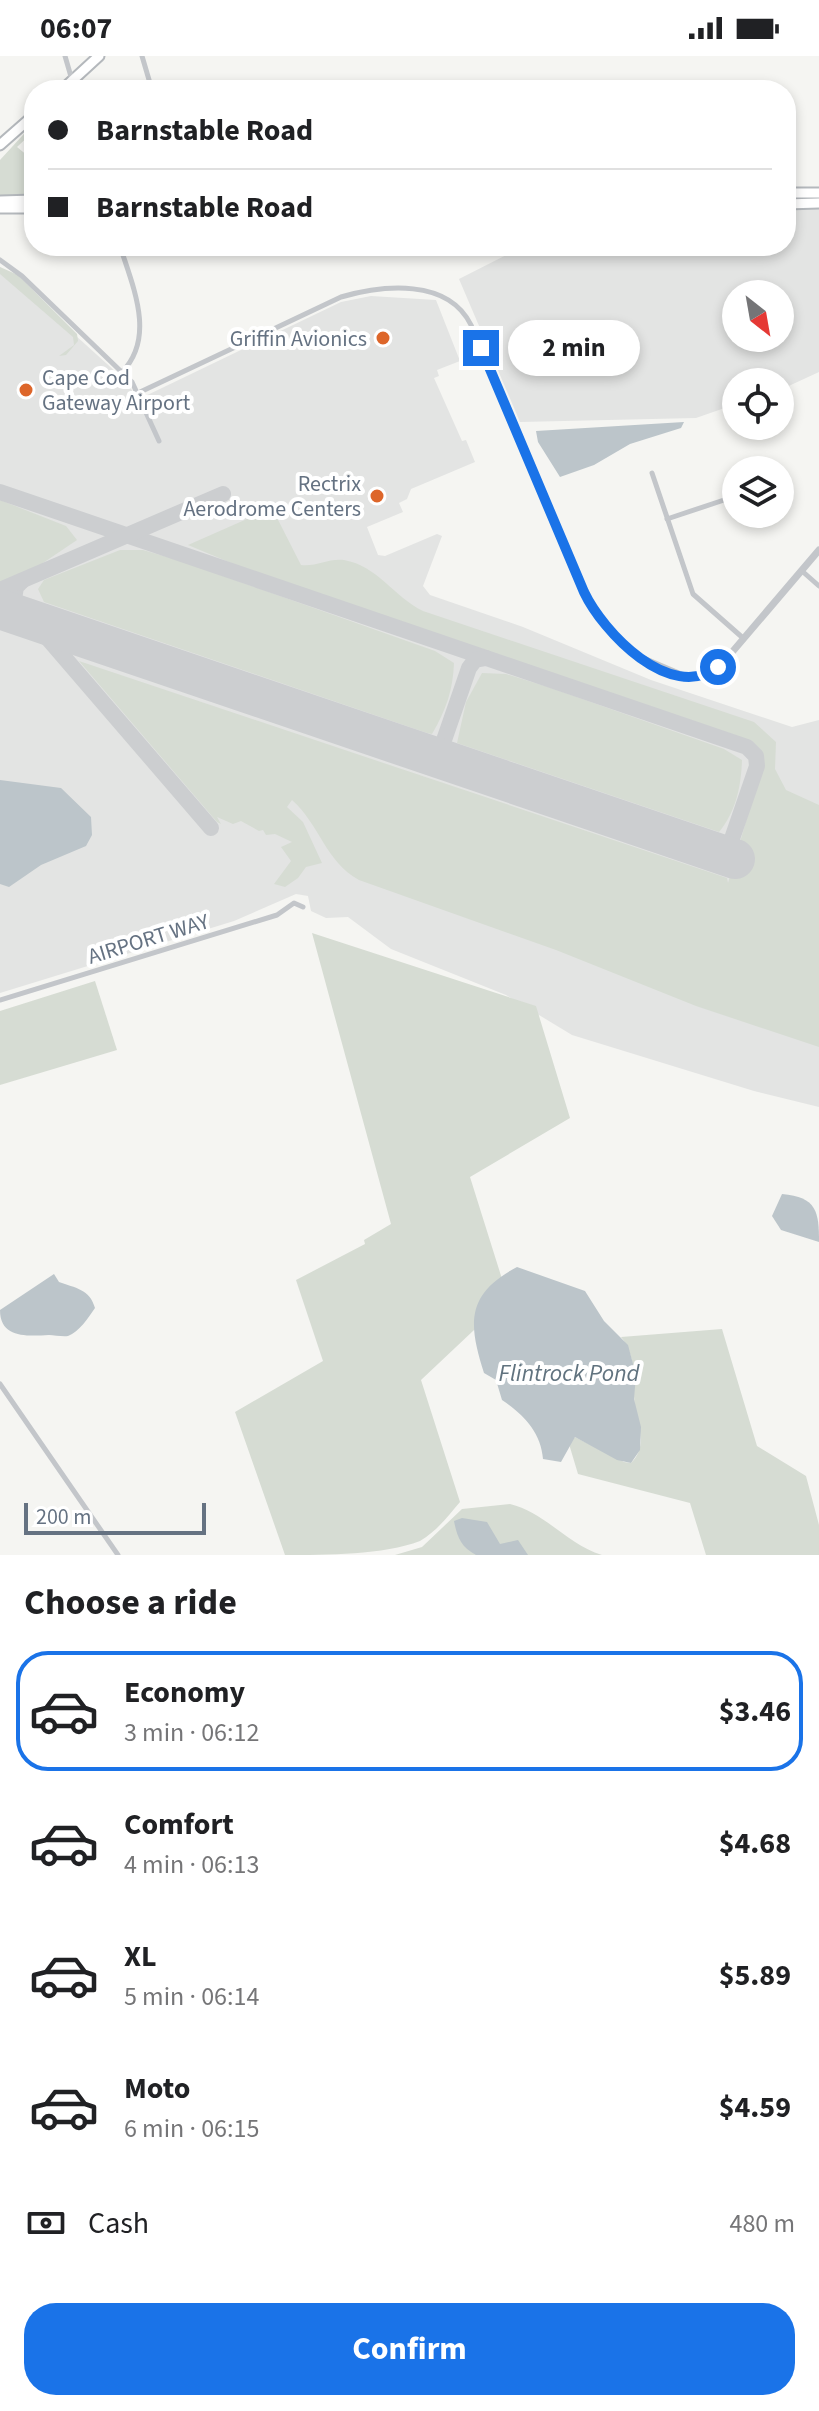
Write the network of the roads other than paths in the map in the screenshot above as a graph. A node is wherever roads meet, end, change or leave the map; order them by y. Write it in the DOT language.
graph roads {
  1 [pos="65,56"];
  2 [pos="99,56"];
  3 [pos="142,56"];
  4 [pos="71,80"];
  5 [pos="76,80"];
  6 [pos="149,80"];
  7 [pos="24,123"];
  8 [pos="1,143"];
  9 [pos="796,193"];
  10 [pos="819,193"];
  11 [pos="24,200"];
  12 [pos="0,201"];
  13 [pos="819,203"];
  14 [pos="796,204"];
  15 [pos="0,208"];
  16 [pos="24,208"];
  17 [pos="122,256"];
  18 [pos="0,260"];
  19 [pos="122,372"];
  20 [pos="138,393"];
  21 [pos="159,441"];
  22 [pos="652,473"];
  23 [pos="722,501"];
  24 [pos="667,519"];
  25 [pos="819,550"];
  26 [pos="802,571"];
  27 [pos="819,586"];
  28 [pos="744,639"];
  29 [pos="686,676"];
  30 [pos="303,907"];
  31 [pos="0,1000"];
  32 [pos="0,1384"];
  33 [pos="118,1555"];
  1 -- 4 [label="street"];
  2 -- 5 [label="main road"];
  3 -- 6 [label="street"];
  7 -- 8 [label="main road"];
  9 -- 10 [label="main road"];
  11 -- 12 [label="main road"];
  13 -- 14 [label="main road"];
  15 -- 16 [label="main road"];
  17 -- 19 [label="street"];
  18 -- 19 [label="street"];
  19 -- 20 [label="street"];
  20 -- 21 [label="street"];
  20 -- 29 [label="street"];
  22 -- 24 [label="street"];
  23 -- 24 [label="street"];
  24 -- 28 [label="street"];
  25 -- 26 [label="street"];
  26 -- 27 [label="street"];
  26 -- 28 [label="street"];
  28 -- 29 [label="street"];
  30 -- 31 [label="street, AIRPORT WAY"];
  32 -- 33 [label="street"];
}
